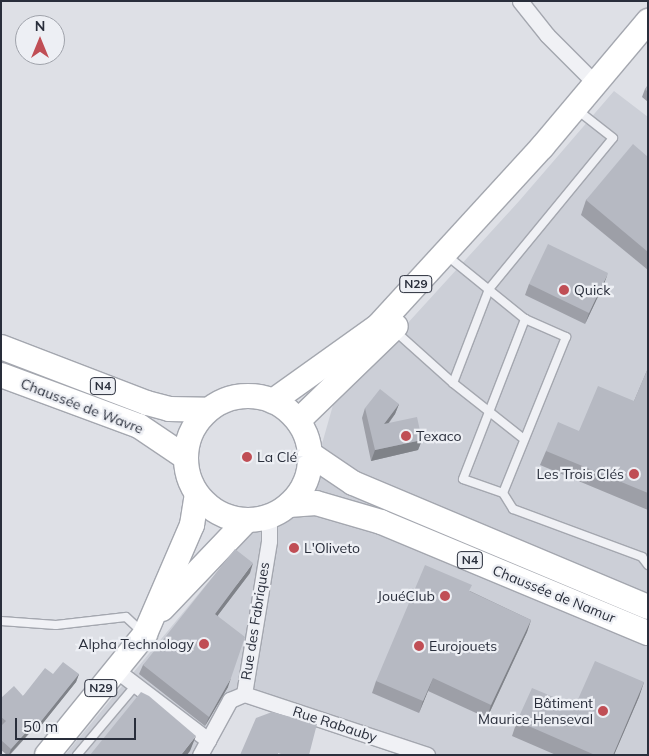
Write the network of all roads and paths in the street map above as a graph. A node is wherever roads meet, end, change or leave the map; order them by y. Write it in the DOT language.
graph roads {
  1 [pos="520,1"];
  2 [pos="648,21"];
  3 [pos="597,85"];
  4 [pos="576,109"];
  5 [pos="542,147"];
  6 [pos="451,259"];
  7 [pos="489,290"];
  8 [pos="525,319"];
  9 [pos="393,329"];
  10 [pos="1,347"];
  11 [pos="1,375"];
  12 [pos="453,383"];
  13 [pos="273,401"];
  14 [pos="208,410"];
  15 [pos="488,412"];
  16 [pos="298,421"];
  17 [pos="524,439"];
  18 [pos="310,454"];
  19 [pos="185,457"];
  20 [pos="503,493"];
  21 [pos="197,494"];
  22 [pos="268,514"];
  23 [pos="648,565"];
  24 [pos="648,607"];
  25 [pos="1,621"];
  26 [pos="149,627"];
  27 [pos="648,633"];
  28 [pos="116,670"];
  29 [pos="136,685"];
  30 [pos="244,694"];
  31 [pos="208,740"];
  32 [pos="47,755"];
  33 [pos="77,755"];
  34 [pos="200,755"];
  35 [pos="427,755"];
  1 -- 3 [label="street"];
  2 -- 3 [label="main road, N29"];
  3 -- 4 [label="main road, N29"];
  4 -- 5 [label="main road, N29"];
  4 -- 7 [label="lane"];
  5 -- 6 [label="main road, N29"];
  5 -- 13 [label="main road, N29"];
  6 -- 7 [label="lane"];
  6 -- 9 [label="main road, N29"];
  7 -- 8 [label="lane"];
  7 -- 12 [label="lane"];
  8 -- 15 [label="lane"];
  8 -- 17 [label="lane"];
  9 -- 12 [label="lane"];
  9 -- 16 [label="main road, N29"];
  10 -- 14 [label="main road, Chaussée de Wavre / N4"];
  11 -- 19 [label="main road, Chaussée de Wavre / N4"];
  12 -- 15 [label="lane"];
  13 -- 14 [label="main road"];
  13 -- 16 [label="main road"];
  14 -- 19 [label="main road"];
  15 -- 17 [label="lane"];
  15 -- 20 [label="lane"];
  16 -- 18 [label="main road"];
  17 -- 20 [label="lane"];
  18 -- 22 [label="main road"];
  18 -- 24 [label="main road, Chaussée de Namur / N4"];
  19 -- 21 [label="main road"];
  20 -- 23 [label="lane"];
  21 -- 22 [label="main road"];
  21 -- 26 [label="main road, N29"];
  22 -- 26 [label="main road, N29"];
  22 -- 27 [label="main road, Chaussée de Namur / N4"];
  22 -- 30 [label="street, Rue des Fabriques"];
  25 -- 26 [label="lane"];
  26 -- 28 [label="main road, N29"];
  28 -- 29 [label="street"];
  28 -- 32 [label="main road, N29"];
  29 -- 31 [label="street"];
  29 -- 33 [label="lane"];
  30 -- 31 [label="street, Rue des Fabriques"];
  30 -- 35 [label="street, Rue Rabauby"];
  31 -- 34 [label="street, Rue des Fabriques"];
}
